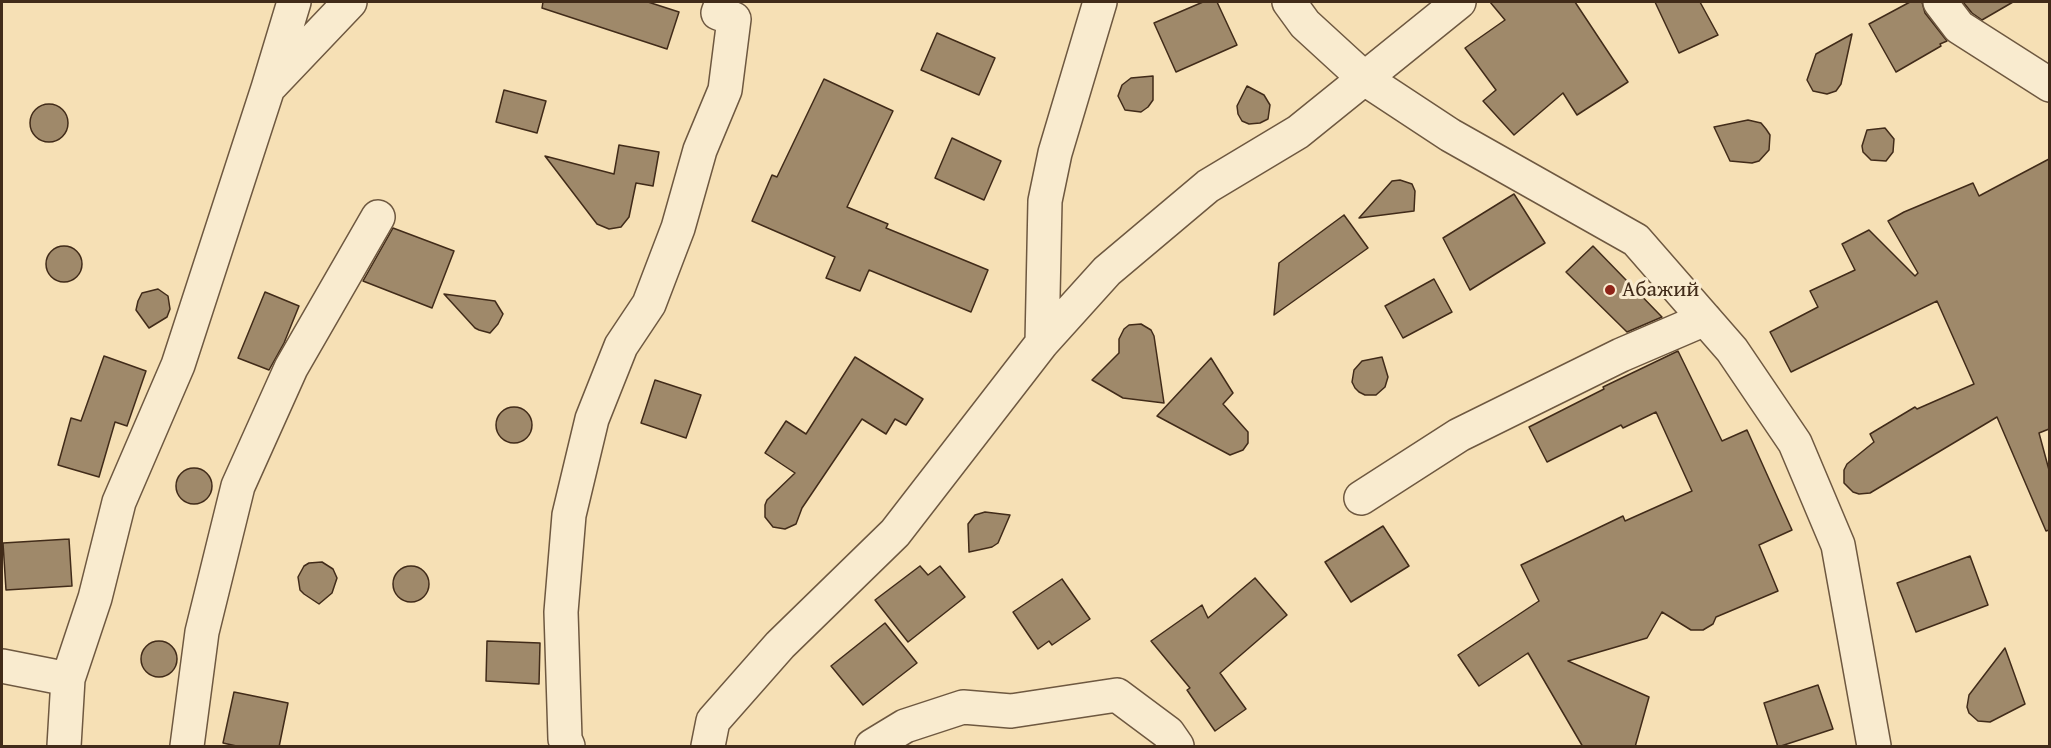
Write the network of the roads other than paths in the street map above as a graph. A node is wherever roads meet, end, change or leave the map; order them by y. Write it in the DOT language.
graph roads {
  1 [pos="294,2"];
  2 [pos="350,2"];
  3 [pos="722,2"];
  4 [pos="1100,2"];
  5 [pos="1288,2"];
  6 [pos="1459,2"];
  7 [pos="1949,14"];
  8 [pos="1365,79"];
  9 [pos="2049,85"];
  10 [pos="268,88"];
  11 [pos="378,217"];
  12 [pos="1705,318"];
  13 [pos="1042,343"];
  14 [pos="1360,498"];
  15 [pos="2,666"];
  16 [pos="68,680"];
  17 [pos="711,734"];
  18 [pos="64,747"];
  19 [pos="187,747"];
  20 [pos="568,747"];
  21 [pos="683,747"];
  22 [pos="872,747"];
  23 [pos="1177,747"];
  24 [pos="1874,747"];
  1 -- 10 [label="street"];
  2 -- 10 [label="street"];
  3 -- 20 [label="street"];
  4 -- 13 [label="street"];
  5 -- 8 [label="street"];
  6 -- 8 [label="street"];
  7 -- 9 [label="street"];
  8 -- 12 [label="street"];
  8 -- 13 [label="street"];
  10 -- 16 [label="street"];
  11 -- 19 [label="street"];
  12 -- 14 [label="street"];
  12 -- 24 [label="street"];
  13 -- 17 [label="street"];
  15 -- 16 [label="street"];
  16 -- 18 [label="street"];
  17 -- 21 [label="street"];
  22 -- 23 [label="street"];
}
